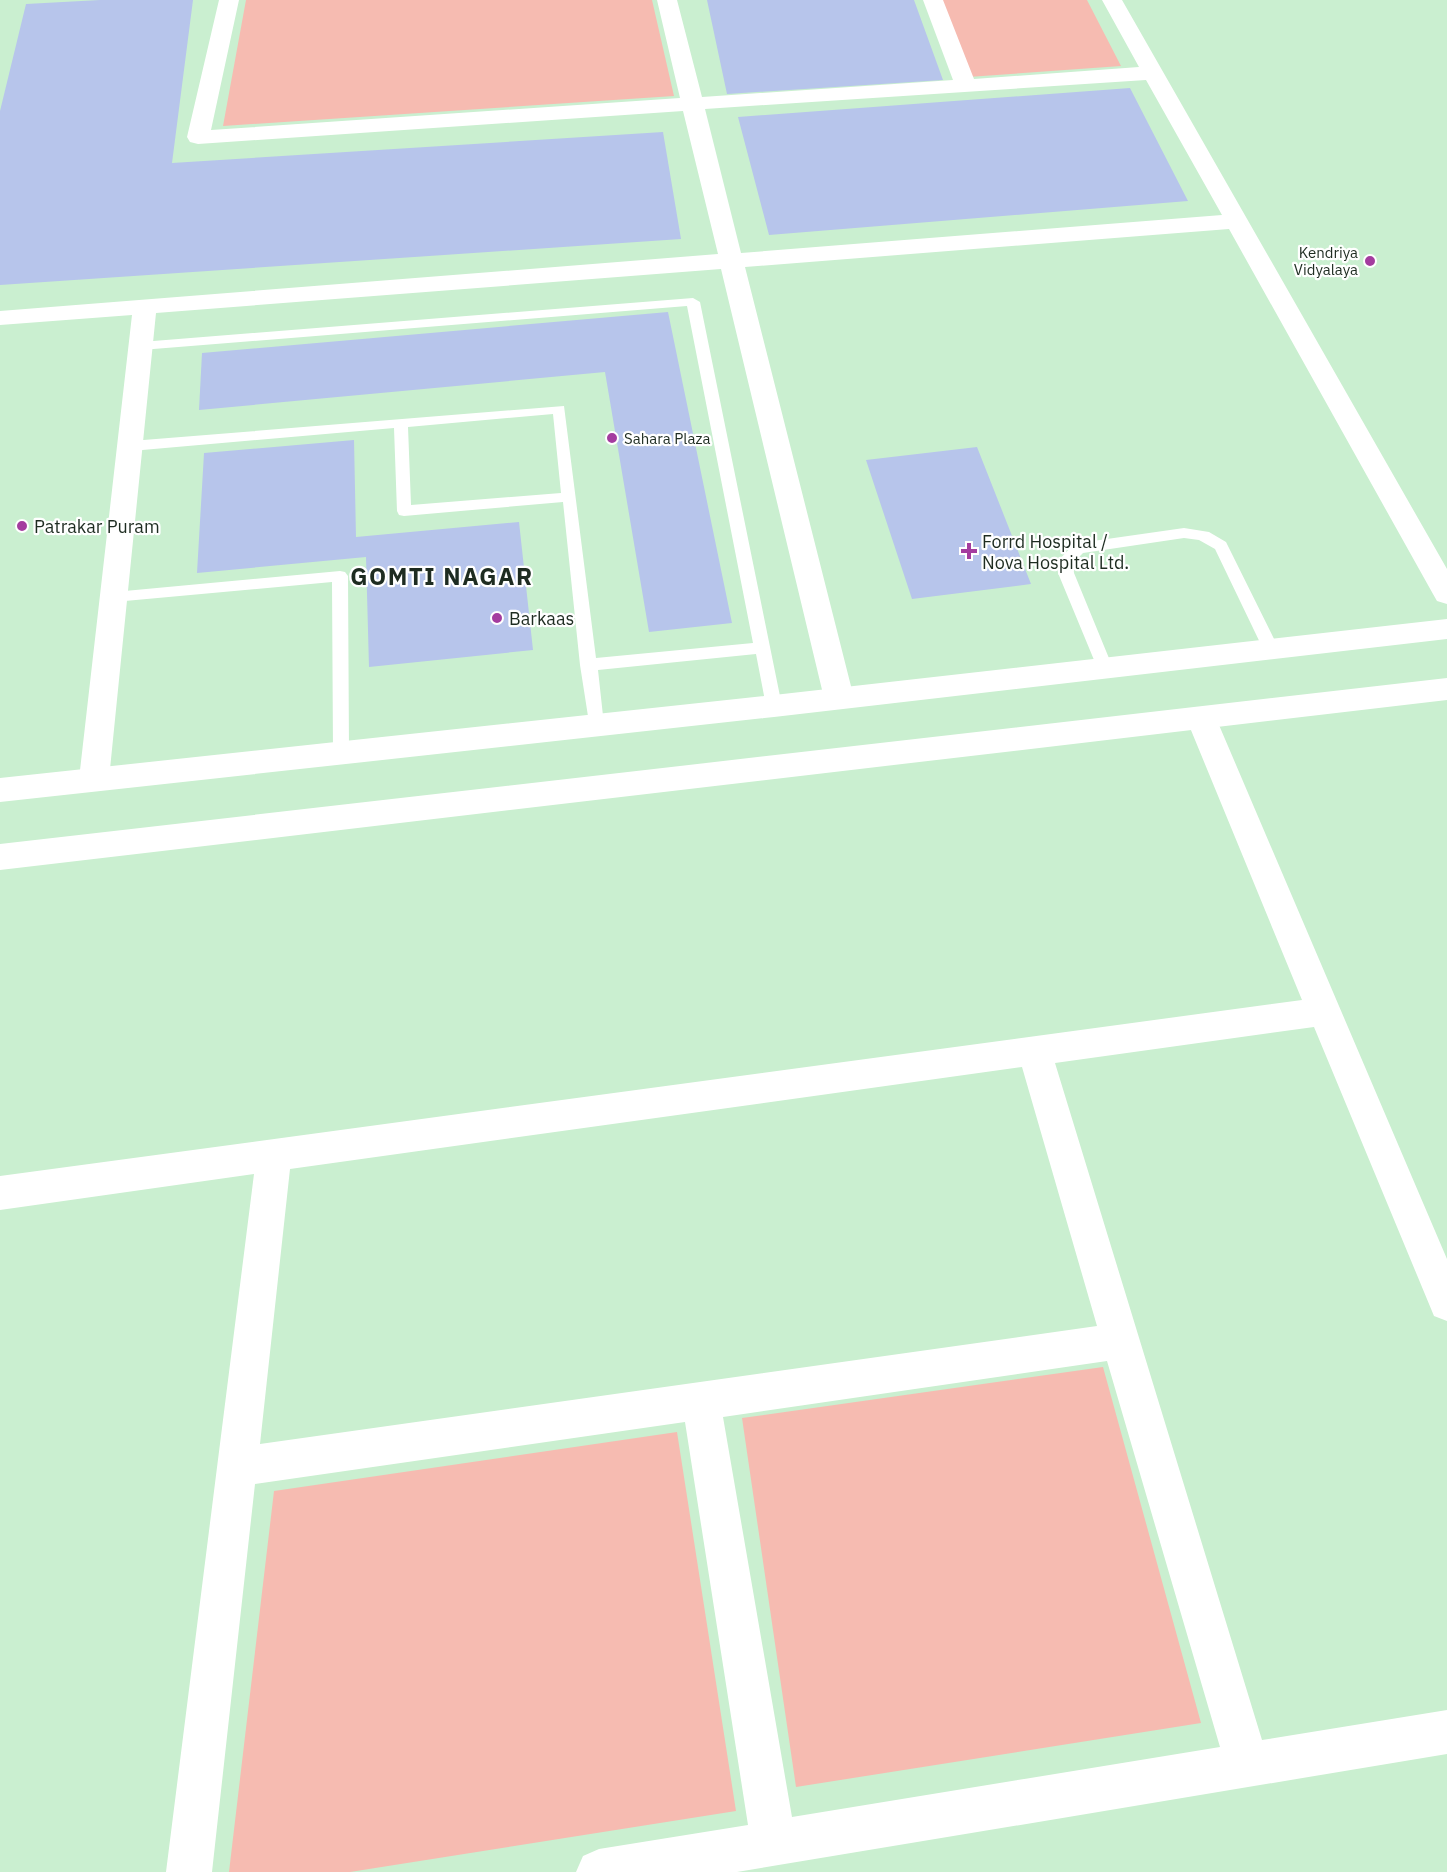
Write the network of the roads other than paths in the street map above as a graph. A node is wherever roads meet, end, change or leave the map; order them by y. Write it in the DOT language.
graph roads {
  1 [pos="229,0"];
  2 [pos="667,0"];
  3 [pos="933,0"];
  4 [pos="1112,0"];
  5 [pos="1152,73"];
  6 [pos="965,84"];
  7 [pos="693,105"];
  8 [pos="1236,221"];
  9 [pos="731,261"];
  10 [pos="145,306"];
  11 [pos="0,318"];
  12 [pos="141,346"];
  13 [pos="401,422"];
  14 [pos="130,446"];
  15 [pos="569,496"];
  16 [pos="1447,594"];
  17 [pos="114,597"];
  18 [pos="1447,629"];
  19 [pos="763,648"];
  20 [pos="1271,649"];
  21 [pos="588,665"];
  22 [pos="1105,668"];
  23 [pos="1447,689"];
  24 [pos="839,698"];
  25 [pos="774,705"];
  26 [pos="1201,718"];
  27 [pos="596,724"];
  28 [pos="341,752"];
  29 [pos="94,779"];
  30 [pos="0,790"];
  31 [pos="0,857"];
  32 [pos="1324,1011"];
  33 [pos="1034,1050"];
  34 [pos="274,1155"];
  35 [pos="0,1193"];
  36 [pos="1447,1303"];
  37 [pos="1120,1341"];
  38 [pos="700,1401"];
  39 [pos="237,1467"];
  40 [pos="1447,1732"];
  41 [pos="1246,1765"];
  42 [pos="774,1843"];
  43 [pos="189,1872"];
  44 [pos="598,1872"];
  1 -- 7 [label="street"];
  2 -- 7 [label="street"];
  3 -- 6 [label="street"];
  4 -- 5 [label="street"];
  5 -- 6 [label="street"];
  5 -- 8 [label="street"];
  6 -- 7 [label="street"];
  7 -- 9 [label="street"];
  8 -- 9 [label="street"];
  8 -- 16 [label="street"];
  9 -- 10 [label="street"];
  9 -- 24 [label="street"];
  10 -- 11 [label="street"];
  10 -- 12 [label="street"];
  12 -- 14 [label="street"];
  12 -- 19 [label="lane"];
  13 -- 14 [label="lane"];
  13 -- 15 [label="lane"];
  13 -- 15 [label="lane"];
  14 -- 17 [label="street"];
  15 -- 21 [label="lane"];
  17 -- 28 [label="lane"];
  17 -- 29 [label="street"];
  18 -- 20 [label="street"];
  19 -- 21 [label="lane"];
  19 -- 25 [label="lane"];
  20 -- 22 [label="street"];
  20 -- 22 [label="lane"];
  21 -- 27 [label="lane"];
  22 -- 24 [label="street"];
  23 -- 26 [label="street"];
  24 -- 25 [label="street"];
  25 -- 27 [label="street"];
  26 -- 31 [label="street"];
  26 -- 32 [label="street"];
  27 -- 28 [label="street"];
  28 -- 29 [label="street"];
  29 -- 30 [label="street"];
  32 -- 33 [label="street"];
  32 -- 36 [label="street"];
  33 -- 34 [label="street"];
  33 -- 37 [label="street"];
  34 -- 35 [label="street"];
  34 -- 39 [label="street"];
  37 -- 38 [label="street"];
  37 -- 41 [label="street"];
  38 -- 39 [label="street"];
  38 -- 42 [label="street"];
  39 -- 43 [label="street"];
  40 -- 41 [label="street"];
  41 -- 42 [label="street"];
  42 -- 44 [label="street"];
}
